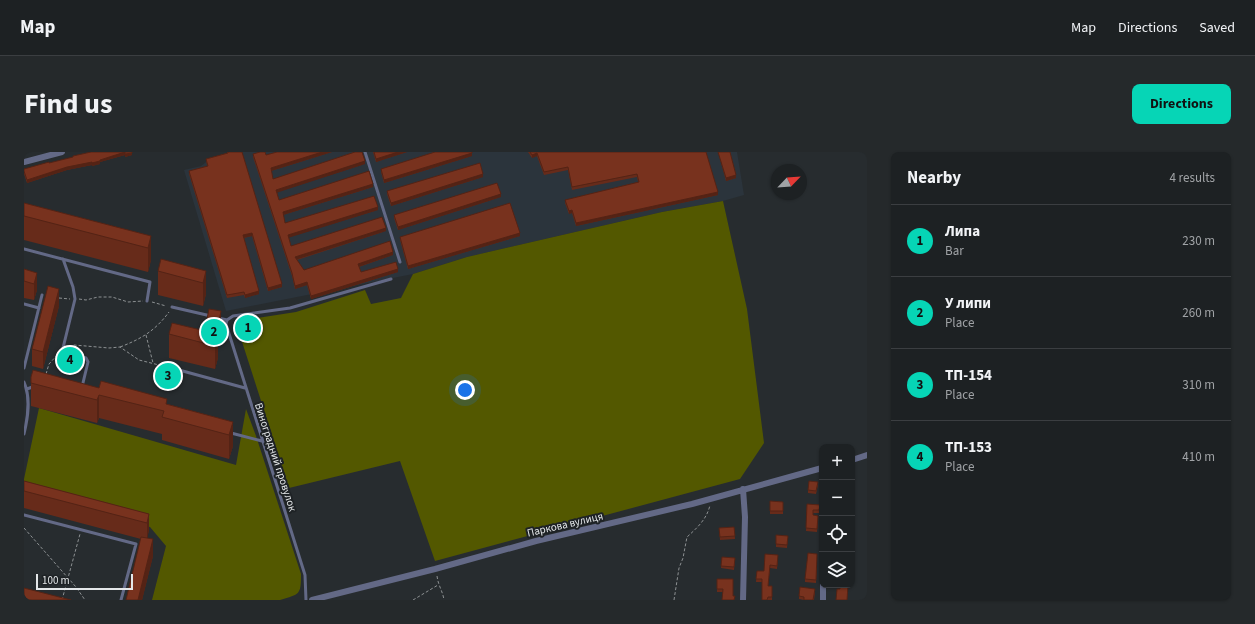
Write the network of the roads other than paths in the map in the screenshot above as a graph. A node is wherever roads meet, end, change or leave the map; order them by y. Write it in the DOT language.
graph roads {
  1 [pos="62,152"];
  2 [pos="365,152"];
  3 [pos="24,162"];
  4 [pos="24,249"];
  5 [pos="63,259"];
  6 [pos="400,262"];
  7 [pos="390,279"];
  8 [pos="42,295"];
  9 [pos="146,301"];
  10 [pos="24,304"];
  11 [pos="172,307"];
  12 [pos="39,308"];
  13 [pos="227,320"];
  14 [pos="25,358"];
  15 [pos="24,368"];
  16 [pos="168,368"];
  17 [pos="24,382"];
  18 [pos="37,384"];
  19 [pos="245,388"];
  20 [pos="27,389"];
  21 [pos="80,393"];
  22 [pos="224,431"];
  23 [pos="24,434"];
  24 [pos="262,441"];
  25 [pos="867,456"];
  26 [pos="855,459"];
  27 [pos="819,469"];
  28 [pos="743,489"];
  29 [pos="24,515"];
  30 [pos="823,588"];
  31 [pos="121,600"];
  32 [pos="306,600"];
  33 [pos="312,600"];
  34 [pos="743,600"];
  35 [pos="823,600"];
  1 -- 3 [label="street"];
  2 -- 6 [label="lane"];
  4 -- 5 [label="lane"];
  5 -- 9 [label="lane"];
  5 -- 21 [label="lane"];
  7 -- 13 [label="lane"];
  8 -- 12 [label="lane"];
  10 -- 12 [label="lane"];
  11 -- 13 [label="lane"];
  12 -- 14 [label="lane"];
  13 -- 19 [label="lane, Виноградний провулок"];
  14 -- 15 [label="lane"];
  16 -- 19 [label="lane"];
  17 -- 20 [label="lane"];
  18 -- 20 [label="lane"];
  19 -- 24 [label="lane, Виноградний провулок"];
  20 -- 23 [label="lane"];
  22 -- 24 [label="lane"];
  24 -- 32 [label="lane, Виноградний провулок"];
  25 -- 26 [label="street"];
  27 -- 28 [label="street, Паркова вулиця"];
  28 -- 33 [label="street, Паркова вулиця"];
  28 -- 34 [label="street"];
  29 -- 31 [label="lane"];
  30 -- 35 [label="street"];
}
